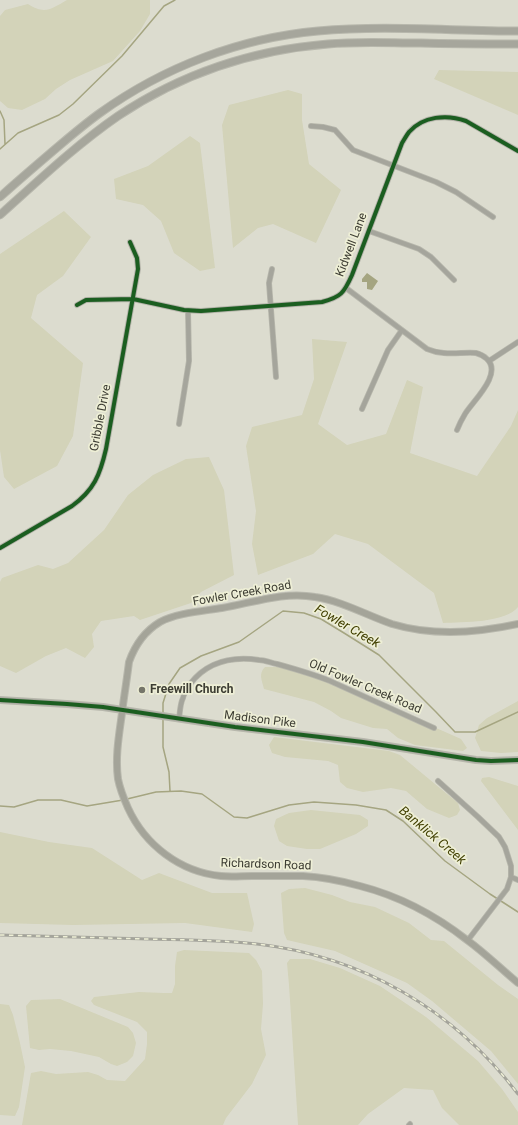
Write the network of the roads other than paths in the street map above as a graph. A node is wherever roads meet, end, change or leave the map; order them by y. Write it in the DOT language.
graph roads {
  1 [pos="518,31"];
  2 [pos="518,44"];
  3 [pos="311,126"];
  4 [pos="518,151"];
  5 [pos="392,166"];
  6 [pos="0,197"];
  7 [pos="0,215"];
  8 [pos="493,217"];
  9 [pos="369,232"];
  10 [pos="130,242"];
  11 [pos="272,269"];
  12 [pos="454,280"];
  13 [pos="346,288"];
  14 [pos="133,299"];
  15 [pos="76,305"];
  16 [pos="270,306"];
  17 [pos="188,311"];
  18 [pos="402,330"];
  19 [pos="518,342"];
  20 [pos="489,361"];
  21 [pos="276,377"];
  22 [pos="362,409"];
  23 [pos="179,424"];
  24 [pos="457,430"];
  25 [pos="0,548"];
  26 [pos="518,624"];
  27 [pos="0,700"];
  28 [pos="122,710"];
  29 [pos="179,719"];
  30 [pos="434,728"];
  31 [pos="518,760"];
  32 [pos="438,781"];
  33 [pos="511,877"];
  34 [pos="518,880"];
  35 [pos="468,940"];
  36 [pos="518,983"];
  1 -- 6 [label="main road"];
  2 -- 7 [label="main road"];
  3 -- 5 [label="street"];
  4 -- 5 [label="street, Kidwell Lane"];
  5 -- 8 [label="street"];
  5 -- 9 [label="street, Kidwell Lane"];
  9 -- 12 [label="street"];
  9 -- 13 [label="street, Kidwell Lane"];
  10 -- 14 [label="street, Gribble Drive"];
  11 -- 16 [label="street"];
  13 -- 16 [label="street, Kidwell Lane"];
  13 -- 18 [label="street"];
  14 -- 15 [label="street, Kidwell Lane"];
  14 -- 17 [label="street, Kidwell Lane"];
  14 -- 25 [label="street, Gribble Drive"];
  16 -- 17 [label="street, Kidwell Lane"];
  16 -- 21 [label="street"];
  17 -- 23 [label="street"];
  18 -- 20 [label="street"];
  18 -- 22 [label="street"];
  19 -- 20 [label="street"];
  20 -- 24 [label="street"];
  26 -- 28 [label="main road, Fowler Creek Road"];
  27 -- 28 [label="street, Madison Pike"];
  28 -- 29 [label="street, Madison Pike"];
  28 -- 35 [label="main road, Richardson Road"];
  29 -- 30 [label="street, Old Fowler Creek Road"];
  29 -- 31 [label="street, Madison Pike"];
  32 -- 33 [label="street"];
  33 -- 34 [label="street"];
  33 -- 35 [label="street"];
  35 -- 36 [label="main road, Richardson Road"];
}
